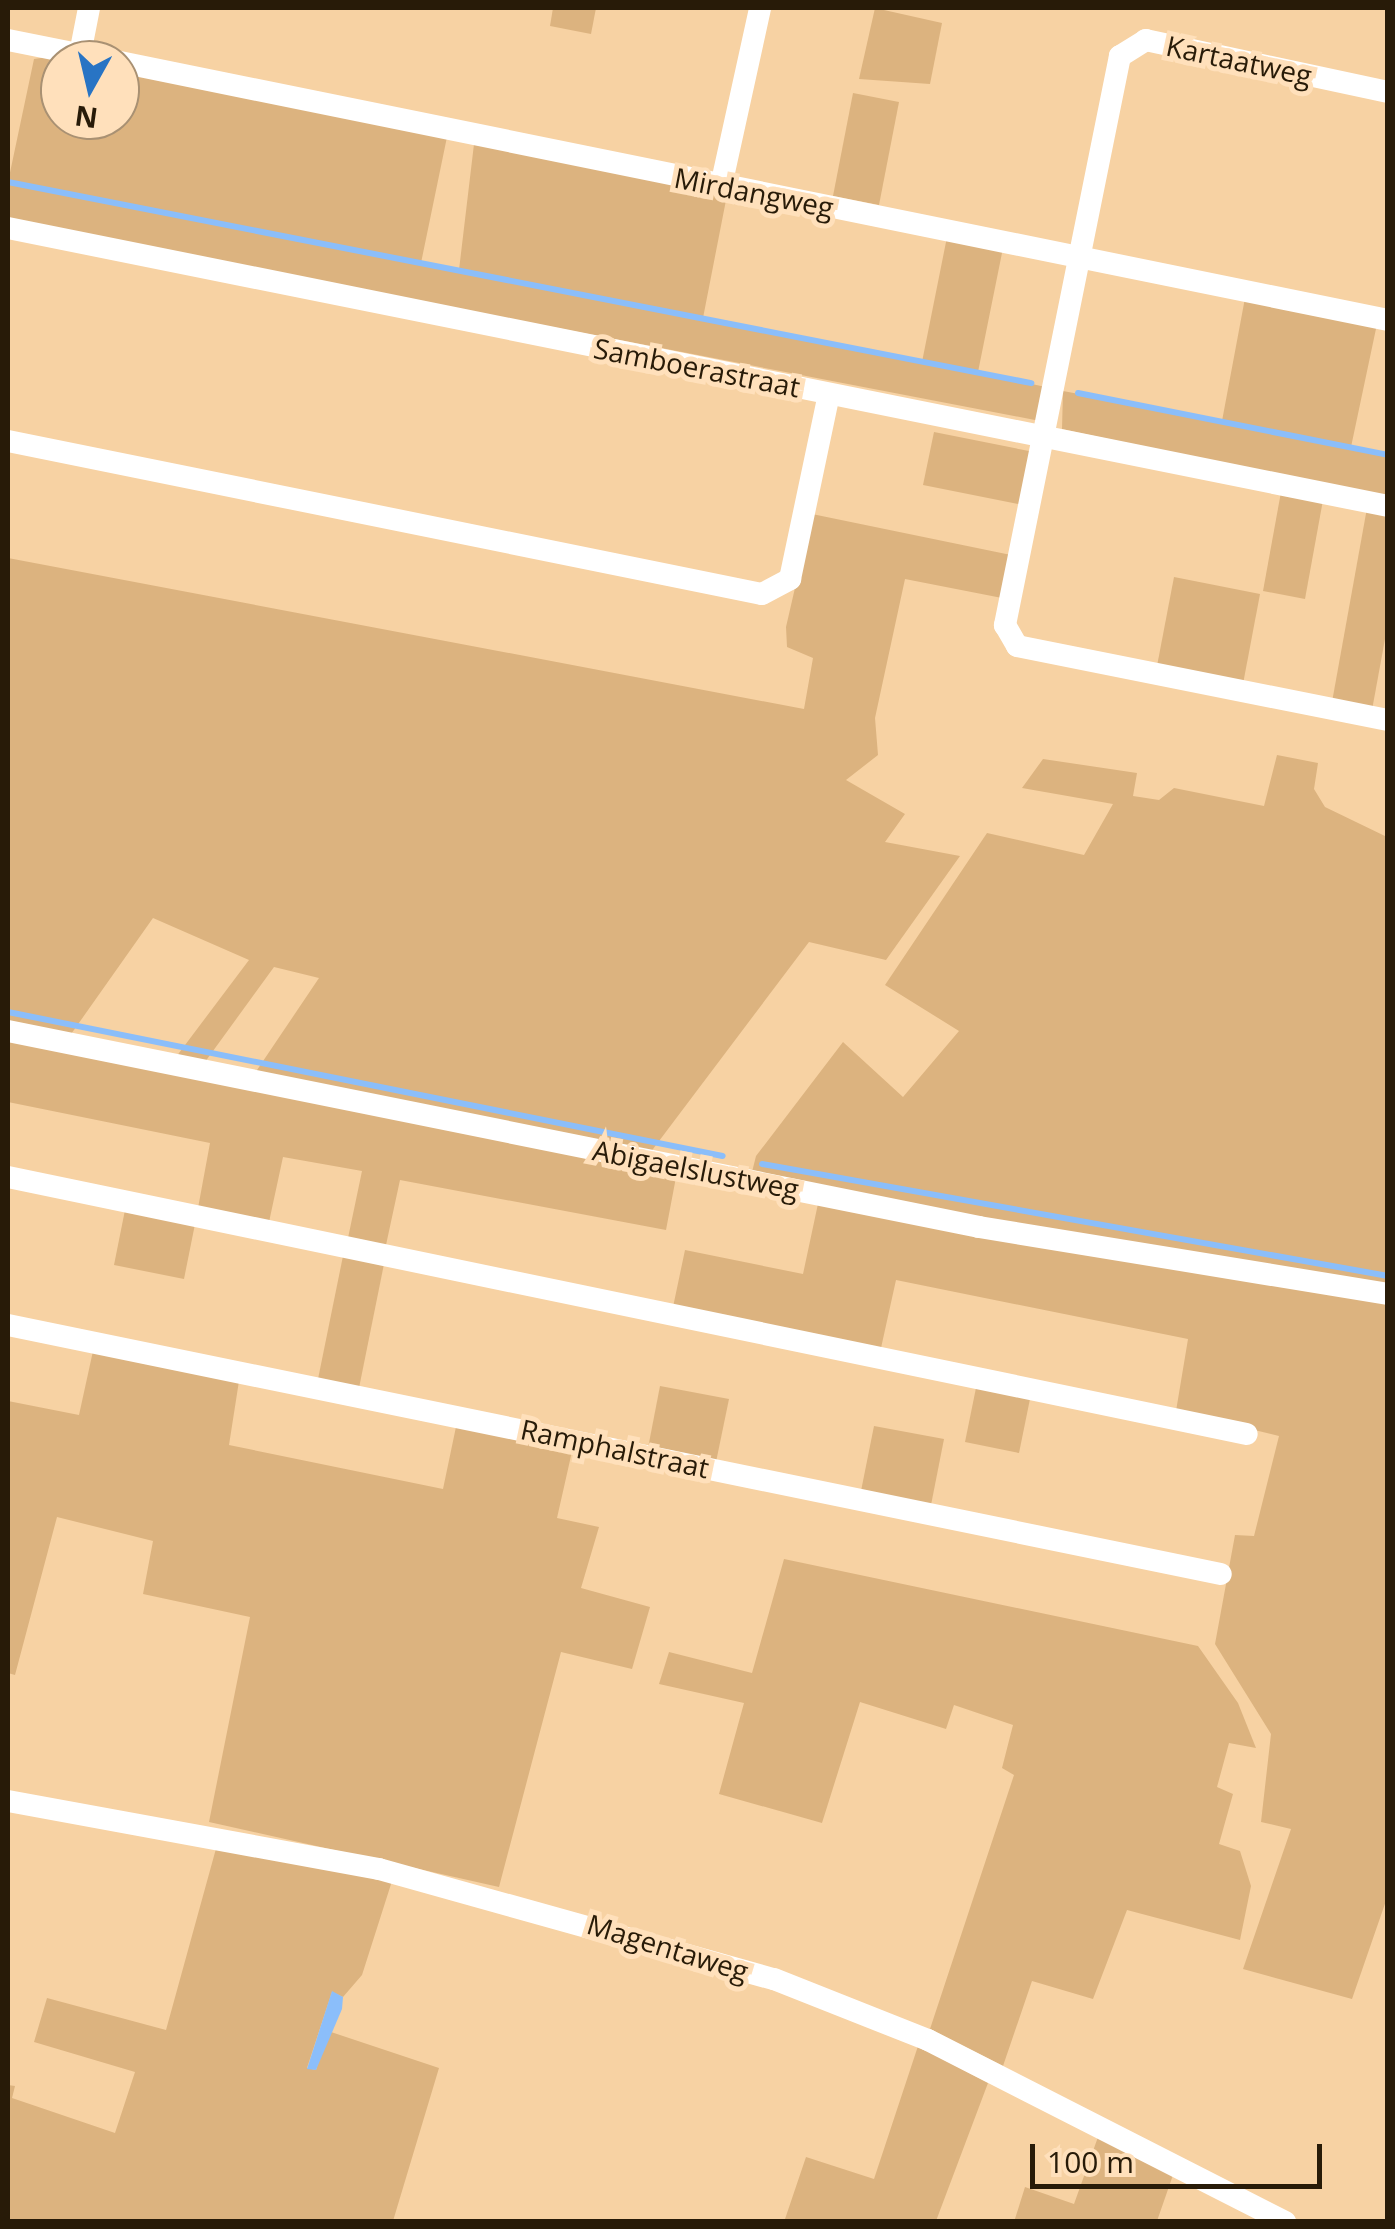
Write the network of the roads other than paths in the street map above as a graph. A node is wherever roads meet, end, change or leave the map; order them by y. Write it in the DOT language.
graph roads {
  1 [pos="89,8"];
  2 [pos="760,8"];
  3 [pos="8,40"];
  4 [pos="83,40"];
  5 [pos="40,46"];
  6 [pos="140,66"];
  7 [pos="1388,92"];
  8 [pos="722,186"];
  9 [pos="8,228"];
  10 [pos="1081,256"];
  11 [pos="1388,320"];
  12 [pos="830,394"];
  13 [pos="1044,436"];
  14 [pos="8,441"];
  15 [pos="1388,506"];
  16 [pos="1388,720"];
  17 [pos="8,1031"];
  18 [pos="8,1177"];
  19 [pos="1388,1294"];
  20 [pos="8,1325"];
  21 [pos="1247,1434"];
  22 [pos="1222,1574"];
  23 [pos="8,1801"];
  24 [pos="1285,2222"];
  1 -- 4 [label="street"];
  2 -- 8 [label="street"];
  3 -- 5 [label="street"];
  6 -- 8 [label="street, Mirdangweg"];
  7 -- 10 [label="street, Kartaatweg"];
  8 -- 10 [label="street, Mirdangweg"];
  9 -- 12 [label="street, Samboerastraat"];
  10 -- 11 [label="street, Mirdangweg"];
  10 -- 13 [label="street"];
  12 -- 13 [label="street, Samboerastraat"];
  12 -- 14 [label="street"];
  13 -- 15 [label="street, Samboerastraat"];
  13 -- 16 [label="street"];
  17 -- 19 [label="street, Abigaelslustweg"];
  18 -- 21 [label="street"];
  20 -- 22 [label="street, Ramphalstraat"];
  23 -- 24 [label="street, Magentaweg"];
}
